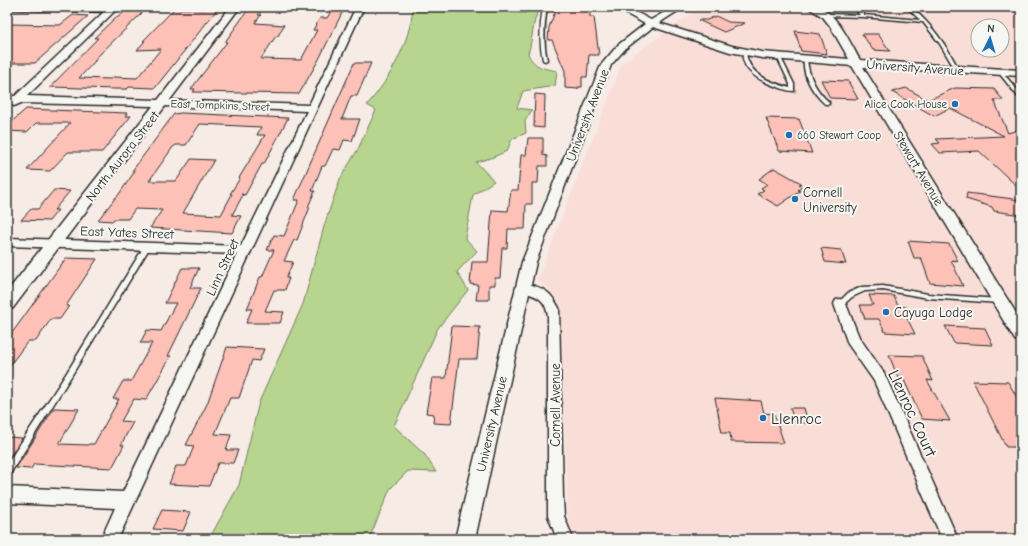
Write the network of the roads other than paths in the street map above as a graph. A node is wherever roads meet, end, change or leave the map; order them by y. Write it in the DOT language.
graph roads {
  1 [pos="7,7"];
  2 [pos="235,7"];
  3 [pos="360,7"];
  4 [pos="545,7"];
  5 [pos="619,7"];
  6 [pos="679,7"];
  7 [pos="812,7"];
  8 [pos="856,7"];
  9 [pos="909,7"];
  10 [pos="113,8"];
  11 [pos="826,15"];
  12 [pos="863,16"];
  13 [pos="924,21"];
  14 [pos="652,24"];
  15 [pos="680,34"];
  16 [pos="622,48"];
  17 [pos="744,52"];
  18 [pos="779,57"];
  19 [pos="545,60"];
  20 [pos="805,60"];
  21 [pos="857,63"];
  22 [pos="957,70"];
  23 [pos="1000,72"];
  24 [pos="1021,73"];
  25 [pos="1021,96"];
  26 [pos="12,99"];
  27 [pos="162,103"];
  28 [pos="826,103"];
  29 [pos="312,108"];
  30 [pos="7,109"];
  31 [pos="7,242"];
  32 [pos="54,244"];
  33 [pos="147,247"];
  34 [pos="245,250"];
  35 [pos="522,287"];
  36 [pos="1000,301"];
  37 [pos="7,304"];
  38 [pos="840,304"];
  39 [pos="1021,334"];
  40 [pos="7,471"];
  41 [pos="7,495"];
  42 [pos="127,500"];
  43 [pos="109,539"];
  44 [pos="465,539"];
  45 [pos="565,539"];
  46 [pos="950,539"];
  1 -- 10 [label="street"];
  2 -- 27 [label="street, North Aurora Street"];
  3 -- 29 [label="street, Linn Street"];
  4 -- 19 [label="lane"];
  5 -- 14 [label="street"];
  6 -- 14 [label="street"];
  7 -- 11 [label="street, Stewart Avenue"];
  8 -- 12 [label="lane"];
  9 -- 13 [label="lane"];
  10 -- 26 [label="street"];
  11 -- 12 [label="lane"];
  11 -- 21 [label="street, Stewart Avenue"];
  12 -- 13 [label="lane"];
  13 -- 22 [label="lane"];
  14 -- 15 [label="street, University Avenue"];
  14 -- 16 [label="street, University Avenue"];
  15 -- 16 [label="street"];
  15 -- 17 [label="street, University Avenue"];
  16 -- 35 [label="street, University Avenue"];
  17 -- 18 [label="street, University Avenue"];
  17 -- 18 [label="lane"];
  18 -- 20 [label="street, University Avenue"];
  20 -- 21 [label="street, University Avenue"];
  20 -- 28 [label="lane"];
  21 -- 22 [label="street, University Avenue"];
  21 -- 36 [label="street, Stewart Avenue"];
  22 -- 23 [label="street, University Avenue"];
  23 -- 24 [label="street, University Avenue"];
  23 -- 25 [label="lane"];
  26 -- 27 [label="street, East Tompkins Street"];
  26 -- 30 [label="street"];
  27 -- 29 [label="street, East Tompkins Street"];
  27 -- 32 [label="street, North Aurora Street"];
  29 -- 34 [label="street, Linn Street"];
  31 -- 32 [label="street, East Yates Street"];
  32 -- 33 [label="street, East Yates Street"];
  32 -- 37 [label="street, North Aurora Street"];
  33 -- 34 [label="street, East Yates Street"];
  33 -- 40 [label="lane"];
  34 -- 42 [label="street, Linn Street"];
  35 -- 44 [label="street, University Avenue"];
  35 -- 45 [label="street, Cornell Avenue"];
  36 -- 38 [label="lane"];
  36 -- 39 [label="street, Stewart Avenue"];
  38 -- 46 [label="street, Llenroc Court"];
  41 -- 42 [label="street"];
  42 -- 43 [label="street, Linn Street"];
}
